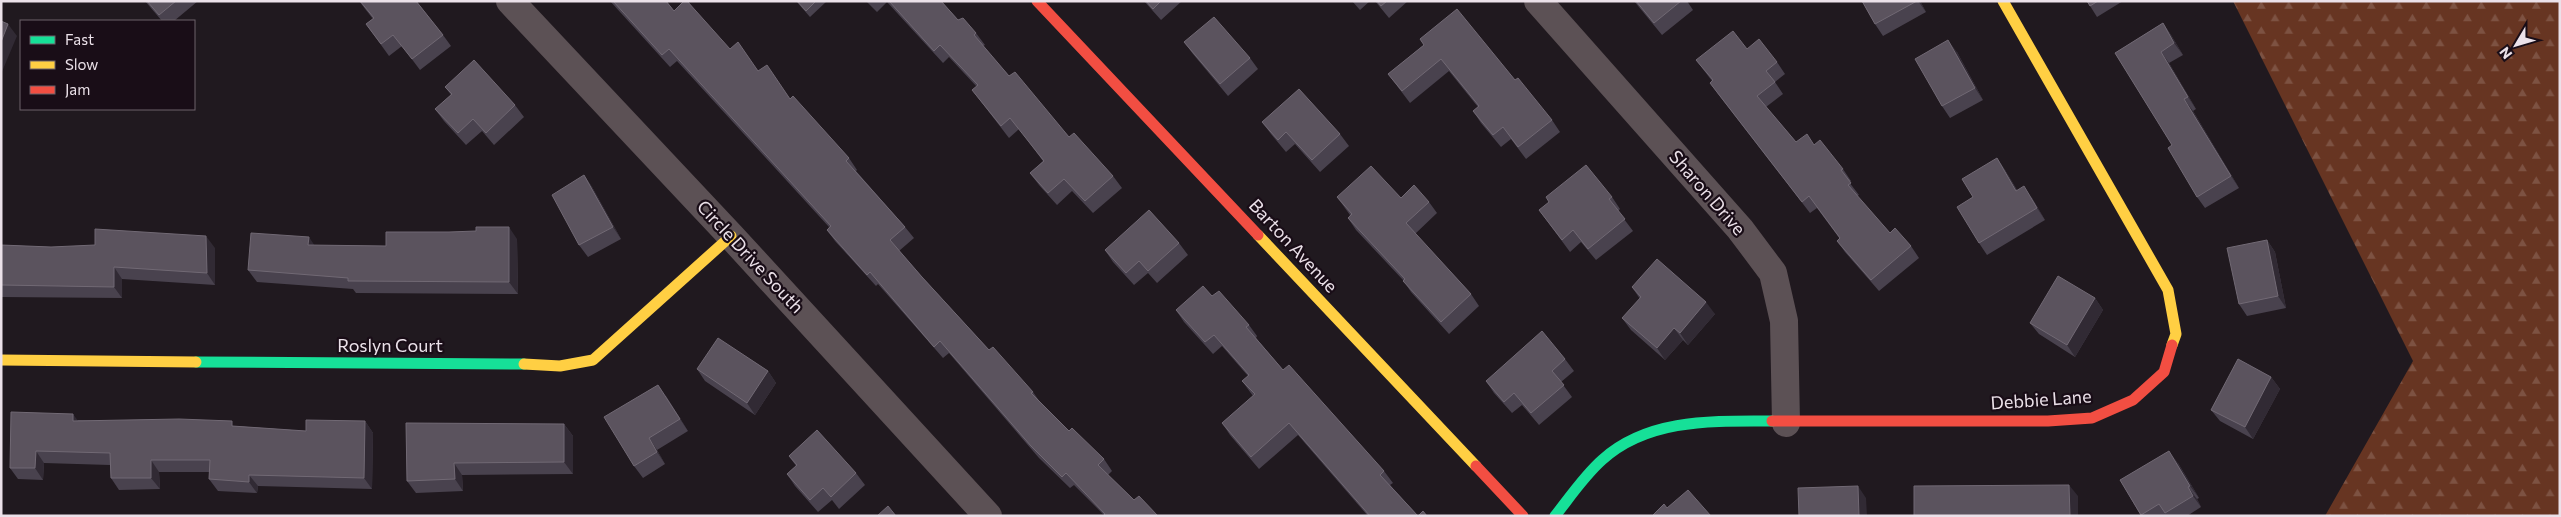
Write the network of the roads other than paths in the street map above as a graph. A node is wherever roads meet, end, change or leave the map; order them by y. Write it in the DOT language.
graph roads {
  1 [pos="510,1"];
  2 [pos="1037,1"];
  3 [pos="1538,1"];
  4 [pos="2003,1"];
  5 [pos="731,236"];
  6 [pos="1,360"];
  7 [pos="1786,423"];
  8 [pos="988,516"];
  9 [pos="1523,516"];
  10 [pos="1554,516"];
  1 -- 5 [label="street, Circle Drive South"];
  2 -- 9 [label="street, Barton Avenue"];
  3 -- 7 [label="street, Sharon Drive"];
  4 -- 7 [label="street, Debbie Lane"];
  5 -- 6 [label="street, Roslyn Court"];
  5 -- 8 [label="street, Circle Drive South"];
  7 -- 10 [label="street, Debbie Lane"];
}
